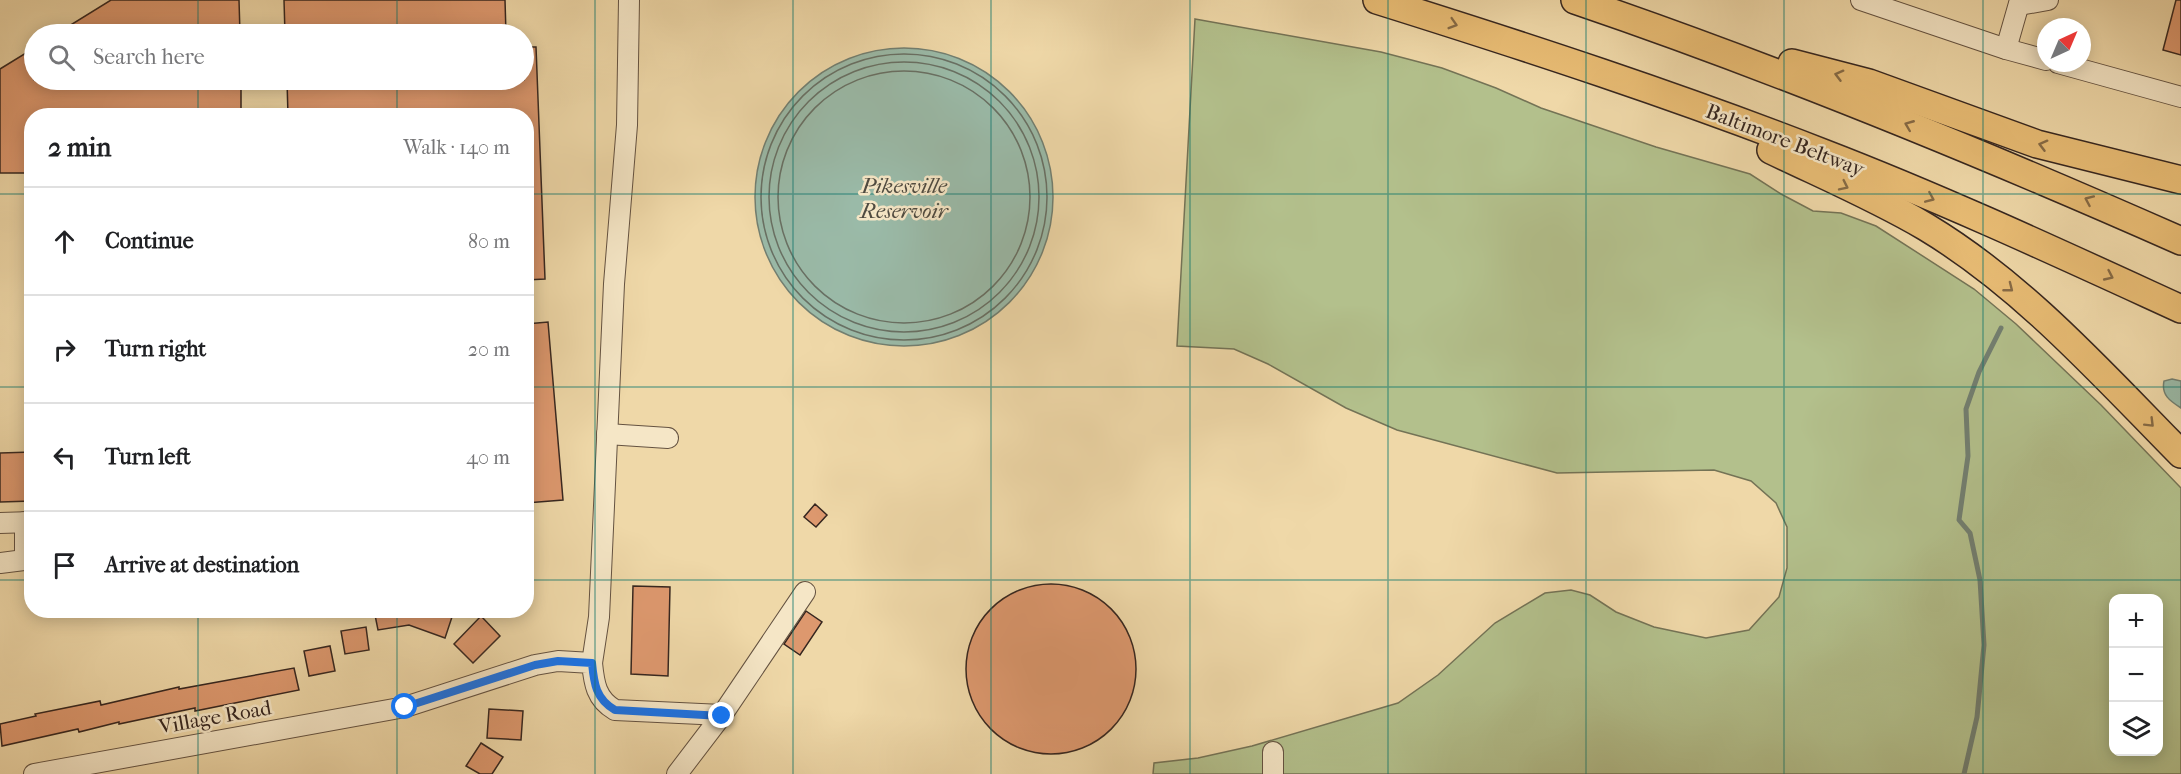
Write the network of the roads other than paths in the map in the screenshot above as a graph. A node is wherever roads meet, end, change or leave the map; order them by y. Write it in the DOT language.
graph roads {
  1 [pos="630,0"];
  2 [pos="1377,0"];
  3 [pos="1575,0"];
  4 [pos="1861,0"];
  5 [pos="2048,0"];
  6 [pos="2020,2"];
  7 [pos="1659,28"];
  8 [pos="2006,49"];
  9 [pos="2037,58"];
  10 [pos="2091,72"];
  11 [pos="1641,86"];
  12 [pos="2181,97"];
  13 [pos="2181,180"];
  14 [pos="2181,241"];
  15 [pos="2181,309"];
  16 [pos="607,435"];
  17 [pos="668,438"];
  18 [pos="2181,454"];
  19 [pos="24,522"];
  20 [pos="0,524"];
  21 [pos="24,560"];
  22 [pos="0,563"];
  23 [pos="805,592"];
  24 [pos="592,663"];
  25 [pos="722,716"];
  26 [pos="1273,752"];
  27 [pos="34,774"];
  28 [pos="677,774"];
  29 [pos="1273,774"];
  1 -- 16 [label="street"];
  2 -- 11 [label="highway, Baltimore Beltway, one-way"];
  3 -- 7 [label="highway"];
  4 -- 8 [label="street"];
  5 -- 6 [label="street"];
  6 -- 8 [label="street"];
  13 -- 7 [label="highway, one-way"];
  14 -- 7 [label="highway, one-way"];
  8 -- 9 [label="street"];
  10 -- 12 [label="street"];
  11 -- 15 [label="highway, Baltimore Beltway, one-way"];
  11 -- 18 [label="highway, one-way"];
  16 -- 17 [label="street"];
  16 -- 24 [label="street"];
  19 -- 20 [label="street"];
  21 -- 22 [label="street"];
  23 -- 25 [label="street"];
  24 -- 25 [label="street"];
  24 -- 27 [label="street, Village Road"];
  25 -- 28 [label="street"];
  26 -- 29 [label="street"];
}
